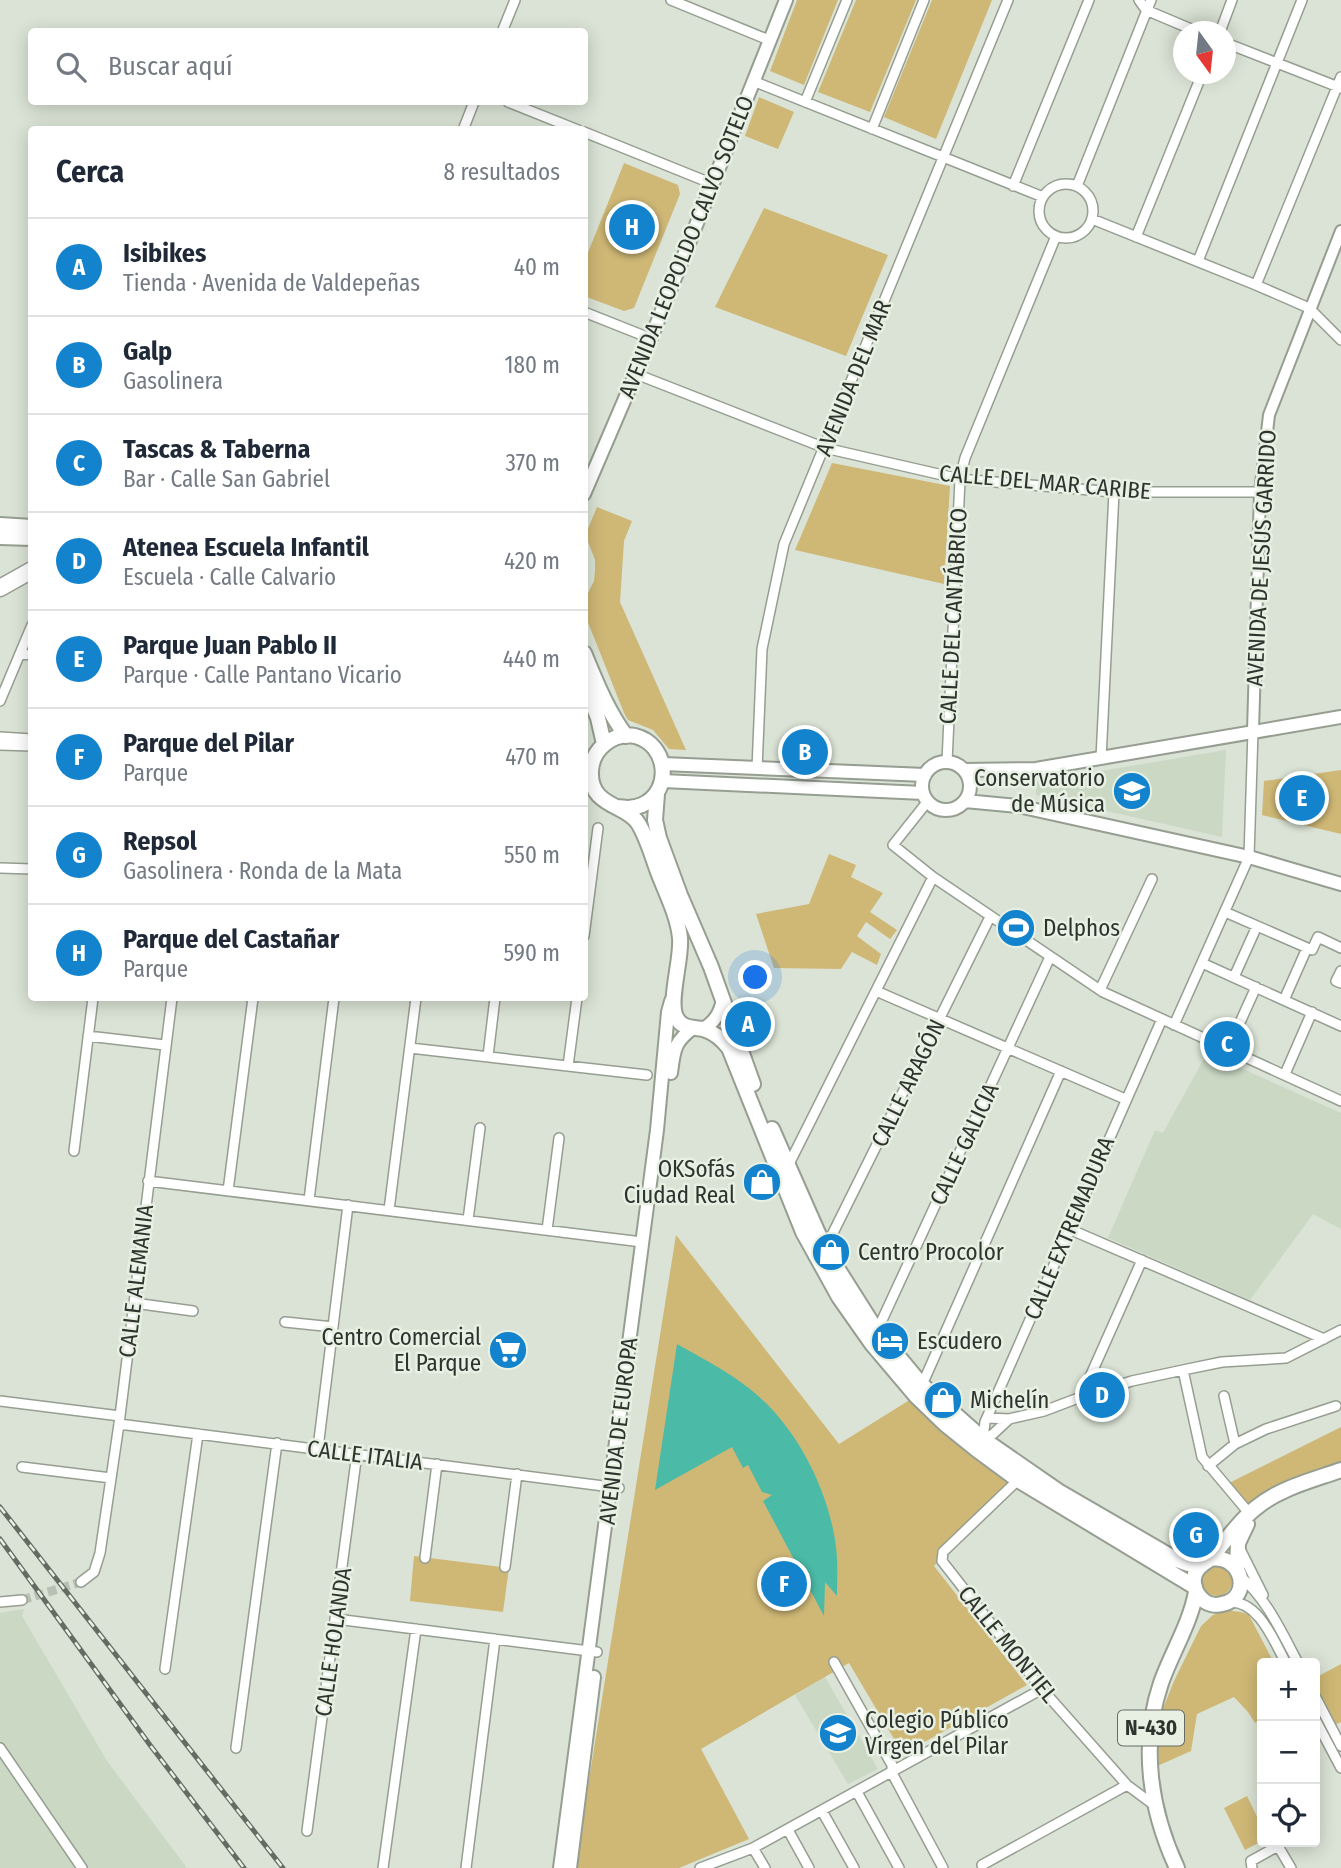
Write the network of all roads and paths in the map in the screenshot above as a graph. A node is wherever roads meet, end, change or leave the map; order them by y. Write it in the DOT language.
graph roads {
  1 [pos="514,0"];
  2 [pos="671,0"];
  3 [pos="780,0"];
  4 [pos="786,0"];
  5 [pos="847,0"];
  6 [pos="924,0"];
  7 [pos="1008,0"];
  8 [pos="1089,0"];
  9 [pos="1139,0"];
  10 [pos="1151,0"];
  11 [pos="1233,0"];
  12 [pos="1302,0"];
  13 [pos="1146,10"];
  14 [pos="1173,21"];
  15 [pos="1224,21"];
  16 [pos="504,28"];
  17 [pos="764,38"];
  18 [pos="1236,47"];
  19 [pos="1277,63"];
  20 [pos="1341,77"];
  21 [pos="753,81"];
  22 [pos="1198,84"];
  23 [pos="1339,88"];
  24 [pos="805,102"];
  25 [pos="473,105"];
  26 [pos="516,105"];
  27 [pos="465,126"];
  28 [pos="568,126"];
  29 [pos="872,129"];
  30 [pos="588,134"];
  31 [pos="944,159"];
  32 [pos="708,182"];
  33 [pos="1013,186"];
  34 [pos="1077,186"];
  35 [pos="1043,197"];
  36 [pos="1092,219"];
  37 [pos="1341,231"];
  38 [pos="1056,236"];
  39 [pos="1136,237"];
  40 [pos="1198,261"];
  41 [pos="1256,285"];
  42 [pos="1309,308"];
  43 [pos="588,314"];
  44 [pos="647,337"];
  45 [pos="1341,340"];
  46 [pos="636,374"];
  47 [pos="825,448"];
  48 [pos="588,467"];
  49 [pos="960,479"];
  50 [pos="588,485"];
  51 [pos="1114,492"];
  52 [pos="1261,492"];
  53 [pos="0,526"];
  54 [pos="28,527"];
  55 [pos="0,537"];
  56 [pos="28,538"];
  57 [pos="28,572"];
  58 [pos="0,588"];
  59 [pos="28,635"];
  60 [pos="20,654"];
  61 [pos="28,655"];
  62 [pos="588,662"];
  63 [pos="588,693"];
  64 [pos="0,701"];
  65 [pos="1341,717"];
  66 [pos="1253,731"];
  67 [pos="626,736"];
  68 [pos="0,737"];
  69 [pos="28,739"];
  70 [pos="604,744"];
  71 [pos="0,745"];
  72 [pos="28,746"];
  73 [pos="589,757"];
  74 [pos="1101,759"];
  75 [pos="947,762"];
  76 [pos="663,764"];
  77 [pos="757,769"];
  78 [pos="964,771"];
  79 [pos="588,774"];
  80 [pos="925,775"];
  81 [pos="660,787"];
  82 [pos="925,797"];
  83 [pos="965,801"];
  84 [pos="616,807"];
  85 [pos="598,828"];
  86 [pos="1249,857"];
  87 [pos="0,868"];
  88 [pos="28,869"];
  89 [pos="933,877"];
  90 [pos="1152,879"];
  91 [pos="1341,884"];
  92 [pos="588,905"];
  93 [pos="1225,912"];
  94 [pos="990,917"];
  95 [pos="1257,926"];
  96 [pos="1307,948"];
  97 [pos="1341,948"];
  98 [pos="1049,957"];
  99 [pos="1202,963"];
  100 [pos="1341,971"];
  101 [pos="1234,977"];
  102 [pos="1341,983"];
  103 [pos="1256,987"];
  104 [pos="1100,990"];
  105 [pos="876,991"];
  106 [pos="674,994"];
  107 [pos="723,1000"];
  108 [pos="1284,1000"];
  109 [pos="93,1001"];
  110 [pos="172,1001"];
  111 [pos="253,1001"];
  112 [pos="334,1001"];
  113 [pos="416,1001"];
  114 [pos="495,1001"];
  115 [pos="577,1001"];
  116 [pos="1312,1013"];
  117 [pos="940,1018"];
  118 [pos="1162,1019"];
  119 [pos="1174,1025"];
  120 [pos="1341,1026"];
  121 [pos="698,1029"];
  122 [pos="88,1036"];
  123 [pos="165,1045"];
  124 [pos="410,1048"];
  125 [pos="1008,1048"];
  126 [pos="1228,1049"];
  127 [pos="488,1056"];
  128 [pos="568,1066"];
  129 [pos="1061,1071"];
  130 [pos="1285,1074"];
  131 [pos="647,1075"];
  132 [pos="1125,1099"];
  133 [pos="1340,1099"];
  134 [pos="480,1128"];
  135 [pos="559,1139"];
  136 [pos="74,1152"];
  137 [pos="788,1166"];
  138 [pos="148,1181"];
  139 [pos="228,1191"];
  140 [pos="309,1200"];
  141 [pos="348,1205"];
  142 [pos="389,1210"];
  143 [pos="468,1220"];
  144 [pos="1069,1228"];
  145 [pos="547,1230"];
  146 [pos="642,1242"];
  147 [pos="825,1249"];
  148 [pos="1142,1260"];
  149 [pos="134,1303"];
  150 [pos="193,1311"];
  151 [pos="285,1322"];
  152 [pos="333,1327"];
  153 [pos="1341,1330"];
  154 [pos="877,1331"];
  155 [pos="1324,1339"];
  156 [pos="1183,1370"];
  157 [pos="922,1385"];
  158 [pos="1224,1396"];
  159 [pos="1081,1397"];
  160 [pos="0,1401"];
  161 [pos="1336,1406"];
  162 [pos="987,1418"];
  163 [pos="1009,1419"];
  164 [pos="119,1420"];
  165 [pos="198,1434"];
  166 [pos="277,1443"];
  167 [pos="979,1444"];
  168 [pos="1235,1444"];
  169 [pos="317,1448"];
  170 [pos="357,1454"];
  171 [pos="437,1464"];
  172 [pos="1208,1466"];
  173 [pos="22,1467"];
  174 [pos="1341,1470"];
  175 [pos="517,1474"];
  176 [pos="1341,1477"];
  177 [pos="111,1478"];
  178 [pos="1018,1480"];
  179 [pos="615,1487"];
  180 [pos="1249,1513"];
  181 [pos="1238,1543"];
  182 [pos="425,1558"];
  183 [pos="1206,1561"];
  184 [pos="505,1567"];
  185 [pos="1239,1573"];
  186 [pos="81,1582"];
  187 [pos="1195,1590"];
  188 [pos="22,1600"];
  189 [pos="0,1602"];
  190 [pos="1222,1603"];
  191 [pos="1273,1615"];
  192 [pos="336,1619"];
  193 [pos="416,1629"];
  194 [pos="495,1639"];
  195 [pos="593,1651"];
  196 [pos="1283,1658"];
  197 [pos="1295,1658"];
  198 [pos="834,1662"];
  199 [pos="165,1669"];
  200 [pos="1042,1689"];
  201 [pos="1320,1706"];
  202 [pos="1318,1721"];
  203 [pos="1334,1735"];
  204 [pos="1341,1746"];
  205 [pos="0,1748"];
  206 [pos="236,1748"];
  207 [pos="1341,1769"];
  208 [pos="892,1773"];
  209 [pos="1126,1785"];
  210 [pos="857,1792"];
  211 [pos="1154,1805"];
  212 [pos="822,1811"];
  213 [pos="788,1830"];
  214 [pos="307,1831"];
  215 [pos="753,1848"];
  216 [pos="982,1865"];
  217 [pos="942,1867"];
  218 [pos="82,1868"];
  219 [pos="383,1868"];
  220 [pos="466,1868"];
  221 [pos="560,1868"];
  222 [pos="570,1868"];
  223 [pos="700,1868"];
  224 [pos="765,1868"];
  225 [pos="809,1868"];
  226 [pos="854,1868"];
  227 [pos="899,1868"];
  228 [pos="1177,1868"];
  229 [pos="1183,1868"];
  230 [pos="1252,1868"];
  231 [pos="1291,1868"];
  1 -- 16 [label="street"];
  2 -- 17 [label="street"];
  3 -- 17 [label="main road, AVENIDA LEOPOLDO CALVO SOTELO"];
  4 -- 21 [label="main road, AVENIDA LEOPOLDO CALVO SOTELO"];
  5 -- 24 [label="street"];
  6 -- 29 [label="street"];
  7 -- 31 [label="street, AVENIDA DEL MAR"];
  8 -- 33 [label="street"];
  9 -- 13 [label="street"];
  10 -- 13 [label="street"];
  11 -- 15 [label="street"];
  12 -- 19 [label="street"];
  13 -- 14 [label="street"];
  13 -- 34 [label="street"];
  17 -- 32 [label="main road, AVENIDA LEOPOLDO CALVO SOTELO"];
  18 -- 19 [label="street"];
  19 -- 23 [label="street"];
  19 -- 40 [label="street"];
  20 -- 23 [label="street"];
  21 -- 24 [label="street"];
  21 -- 46 [label="main road, AVENIDA LEOPOLDO CALVO SOTELO"];
  22 -- 39 [label="street"];
  23 -- 41 [label="street"];
  24 -- 29 [label="street"];
  25 -- 27 [label="street"];
  26 -- 28 [label="street"];
  29 -- 31 [label="street"];
  30 -- 32 [label="street"];
  31 -- 33 [label="street"];
  31 -- 47 [label="street, AVENIDA DEL MAR"];
  32 -- 44 [label="main road, AVENIDA LEOPOLDO CALVO SOTELO"];
  33 -- 35 [label="street"];
  34 -- 35 [label="street"];
  34 -- 36 [label="street"];
  35 -- 38 [label="street"];
  36 -- 38 [label="street"];
  36 -- 39 [label="street"];
  37 -- 42 [label="street, AVENIDA DE JESÚS GARRIDO"];
  38 -- 49 [label="street, CALLE DEL CANTÁBRICO"];
  39 -- 40 [label="street"];
  40 -- 41 [label="street"];
  41 -- 42 [label="street"];
  42 -- 45 [label="street"];
  42 -- 52 [label="street, AVENIDA DE JESÚS GARRIDO"];
  43 -- 44 [label="street"];
  44 -- 48 [label="main road, AVENIDA LEOPOLDO CALVO SOTELO"];
  46 -- 47 [label="street, CALLE DEL MAR CARIBE"];
  46 -- 50 [label="main road, AVENIDA LEOPOLDO CALVO SOTELO"];
  47 -- 49 [label="street, CALLE DEL MAR CARIBE"];
  47 -- 77 [label="street, AVENIDA DEL MAR"];
  49 -- 51 [label="street, CALLE DEL MAR CARIBE"];
  49 -- 75 [label="street, CALLE DEL CANTÁBRICO"];
  51 -- 52 [label="street, CALLE DEL MAR CARIBE"];
  51 -- 74 [label="street"];
  52 -- 66 [label="street, AVENIDA DE JESÚS GARRIDO"];
  53 -- 54 [label="main road"];
  55 -- 56 [label="main road"];
  57 -- 58 [label="highway"];
  59 -- 60 [label="street"];
  60 -- 61 [label="street"];
  60 -- 64 [label="street"];
  62 -- 67 [label="main road"];
  63 -- 70 [label="main road"];
  65 -- 66 [label="main road"];
  66 -- 74 [label="main road"];
  66 -- 86 [label="street"];
  67 -- 70 [label="main road"];
  67 -- 76 [label="main road"];
  68 -- 69 [label="street"];
  70 -- 73 [label="main road"];
  71 -- 72 [label="street"];
  74 -- 78 [label="main road"];
  75 -- 78 [label="main road"];
  75 -- 80 [label="main road"];
  76 -- 77 [label="main road"];
  76 -- 81 [label="main road"];
  77 -- 80 [label="main road"];
  78 -- 83 [label="main road"];
  79 -- 84 [label="main road"];
  80 -- 82 [label="main road"];
  81 -- 82 [label="main road"];
  81 -- 84 [label="main road"];
  81 -- 107 [label="main road"];
  82 -- 83 [label="main road"];
  82 -- 89 [label="street"];
  83 -- 86 [label="main road"];
  84 -- 106 [label="main road"];
  85 -- 92 [label="street"];
  86 -- 91 [label="main road"];
  86 -- 93 [label="street"];
  87 -- 88 [label="street"];
  89 -- 94 [label="street"];
  89 -- 105 [label="street"];
  90 -- 104 [label="street"];
  93 -- 95 [label="street"];
  93 -- 99 [label="street"];
  94 -- 98 [label="street"];
  94 -- 117 [label="street, CALLE ARAGÓN"];
  95 -- 96 [label="street"];
  95 -- 101 [label="street"];
  96 -- 97 [label="street"];
  96 -- 108 [label="street"];
  98 -- 104 [label="street"];
  98 -- 125 [label="street, CALLE GALICIA"];
  99 -- 101 [label="street"];
  99 -- 119 [label="street"];
  100 -- 102 [label="street"];
  101 -- 103 [label="street"];
  103 -- 108 [label="street"];
  103 -- 126 [label="street"];
  104 -- 118 [label="street"];
  105 -- 117 [label="street"];
  105 -- 137 [label="street"];
  106 -- 121 [label="main road"];
  106 -- 146 [label="main road, AVENIDA DE EUROPA"];
  107 -- 121 [label="main road, AVENIDA DE EUROPA"];
  107 -- 137 [label="main road"];
  108 -- 116 [label="street"];
  109 -- 122 [label="street"];
  110 -- 123 [label="street, CALLE ALEMANIA"];
  111 -- 139 [label="street"];
  112 -- 140 [label="street"];
  113 -- 124 [label="street"];
  114 -- 127 [label="street"];
  115 -- 128 [label="street"];
  116 -- 120 [label="street"];
  116 -- 130 [label="street"];
  117 -- 125 [label="street"];
  117 -- 147 [label="street, CALLE ARAGÓN"];
  118 -- 119 [label="street"];
  118 -- 132 [label="street, CALLE EXTREMADURA"];
  119 -- 126 [label="street"];
  121 -- 167 [label="main road"];
  121 -- 179 [label="main road, AVENIDA DE EUROPA"];
  122 -- 123 [label="street"];
  122 -- 136 [label="street"];
  123 -- 138 [label="street, CALLE ALEMANIA"];
  124 -- 127 [label="street"];
  124 -- 142 [label="street"];
  125 -- 129 [label="street"];
  125 -- 154 [label="street, CALLE GALICIA"];
  126 -- 130 [label="street"];
  127 -- 128 [label="street"];
  128 -- 131 [label="street"];
  129 -- 132 [label="street"];
  129 -- 157 [label="street"];
  130 -- 133 [label="street"];
  132 -- 144 [label="street, CALLE EXTREMADURA"];
  134 -- 143 [label="street"];
  135 -- 145 [label="street"];
  137 -- 147 [label="main road"];
  138 -- 139 [label="street"];
  138 -- 149 [label="street, CALLE ALEMANIA"];
  139 -- 140 [label="street"];
  140 -- 141 [label="street"];
  141 -- 142 [label="street"];
  141 -- 152 [label="street"];
  142 -- 143 [label="street"];
  143 -- 145 [label="street"];
  144 -- 148 [label="street"];
  144 -- 162 [label="street, CALLE EXTREMADURA"];
  145 -- 146 [label="street"];
  146 -- 179 [label="main road, AVENIDA DE EUROPA"];
  147 -- 154 [label="main road"];
  148 -- 155 [label="street"];
  148 -- 159 [label="street"];
  149 -- 150 [label="street"];
  149 -- 164 [label="street, CALLE ALEMANIA"];
  151 -- 152 [label="street"];
  152 -- 169 [label="street"];
  153 -- 155 [label="street"];
  154 -- 157 [label="main road"];
  155 -- 156 [label="street"];
  156 -- 159 [label="street"];
  156 -- 172 [label="street"];
  157 -- 167 [label="main road"];
  158 -- 168 [label="street"];
  159 -- 163 [label="street"];
  160 -- 164 [label="street, CALLE ITALIA"];
  161 -- 168 [label="street"];
  162 -- 163 [label="street"];
  162 -- 167 [label="street, CALLE EXTREMADURA"];
  163 -- 167 [label="street"];
  164 -- 165 [label="street, CALLE ITALIA"];
  164 -- 177 [label="street, CALLE ALEMANIA"];
  165 -- 166 [label="street, CALLE ITALIA"];
  165 -- 199 [label="street"];
  166 -- 169 [label="street, CALLE ITALIA"];
  166 -- 206 [label="street"];
  167 -- 178 [label="main road"];
  167 -- 183 [label="main road"];
  168 -- 172 [label="street"];
  169 -- 170 [label="street, CALLE ITALIA"];
  170 -- 171 [label="street, CALLE ITALIA"];
  170 -- 192 [label="street, CALLE HOLANDA"];
  171 -- 175 [label="street, CALLE ITALIA"];
  171 -- 182 [label="street"];
  172 -- 180 [label="street"];
  173 -- 177 [label="street"];
  174 -- 180 [label="main road, N-430"];
  175 -- 179 [label="street, CALLE ITALIA"];
  175 -- 184 [label="street"];
  176 -- 181 [label="main road"];
  177 -- 186 [label="street, CALLE ALEMANIA"];
  178 -- 187 [label="main road"];
  178 -- 200 [label="street, CALLE MONTIEL"];
  179 -- 195 [label="main road, AVENIDA DE EUROPA"];
  180 -- 183 [label="main road, N-430"];
  181 -- 185 [label="main road, N-430"];
  181 -- 191 [label="street"];
  183 -- 185 [label="main road"];
  183 -- 187 [label="main road, N-430"];
  185 -- 190 [label="main road, N-430"];
  185 -- 191 [label="street"];
  187 -- 190 [label="main road"];
  187 -- 211 [label="main road, N-430"];
  188 -- 189 [label="street"];
  190 -- 196 [label="street"];
  190 -- 229 [label="main road, N-430"];
  191 -- 197 [label="street"];
  192 -- 193 [label="street"];
  192 -- 214 [label="street, CALLE HOLANDA"];
  193 -- 194 [label="street"];
  193 -- 219 [label="street"];
  194 -- 195 [label="street"];
  194 -- 220 [label="street"];
  195 -- 221 [label="main road, AVENIDA DE EUROPA"];
  195 -- 222 [label="main road, AVENIDA DE EUROPA"];
  198 -- 208 [label="street"];
  200 -- 208 [label="street"];
  200 -- 209 [label="street, CALLE MONTIEL"];
  201 -- 203 [label="street"];
  202 -- 203 [label="street"];
  203 -- 204 [label="street"];
  203 -- 207 [label="street"];
  205 -- 218 [label="street"];
  208 -- 210 [label="street"];
  208 -- 217 [label="street"];
  209 -- 211 [label="street, CALLE MONTIEL"];
  209 -- 216 [label="street"];
  210 -- 212 [label="street"];
  210 -- 227 [label="street"];
  211 -- 228 [label="main road, N-430"];
  212 -- 213 [label="street"];
  212 -- 226 [label="street"];
  213 -- 215 [label="street"];
  213 -- 225 [label="street"];
  215 -- 223 [label="street"];
  215 -- 224 [label="street"];
  230 -- 231 [label="street"];
}
